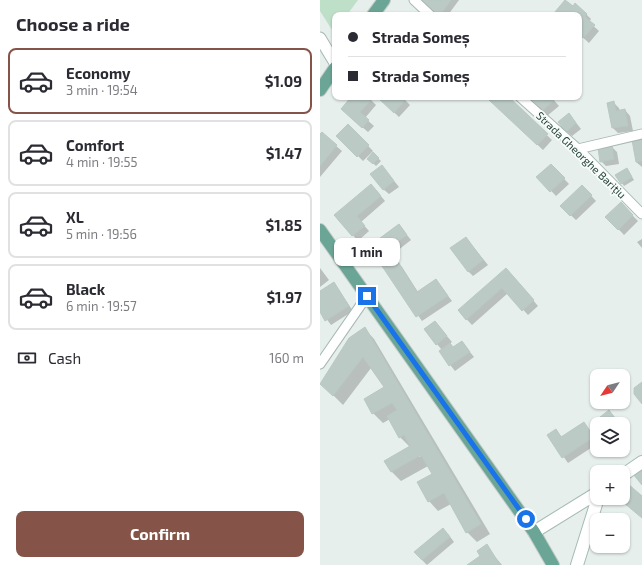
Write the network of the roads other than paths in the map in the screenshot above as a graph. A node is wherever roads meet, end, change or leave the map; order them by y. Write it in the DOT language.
graph roads {
  1 [pos="384,0"];
  2 [pos="414,0"];
  3 [pos="375,12"];
  4 [pos="427,12"];
  5 [pos="320,38"];
  6 [pos="332,58"];
  7 [pos="332,72"];
  8 [pos="320,90"];
  9 [pos="523,100"];
  10 [pos="642,134"];
  11 [pos="578,149"];
  12 [pos="642,214"];
  13 [pos="320,230"];
  14 [pos="367,296"];
  15 [pos="320,364"];
  16 [pos="642,462"];
  17 [pos="630,470"];
  18 [pos="590,497"];
  19 [pos="596,505"];
  20 [pos="534,532"];
  21 [pos="553,565"];
  22 [pos="578,565"];
  1 -- 3 [label="main road"];
  2 -- 4 [label="street"];
  5 -- 6 [label="street"];
  7 -- 8 [label="main road"];
  9 -- 11 [label="street, Strada Gheorghe Barițiu"];
  10 -- 11 [label="street"];
  11 -- 12 [label="street, Strada Gheorghe Barițiu"];
  13 -- 14 [label="main road"];
  14 -- 15 [label="street"];
  14 -- 20 [label="main road"];
  16 -- 17 [label="main road"];
  18 -- 20 [label="main road"];
  19 -- 22 [label="main road"];
  20 -- 21 [label="main road"];
}
